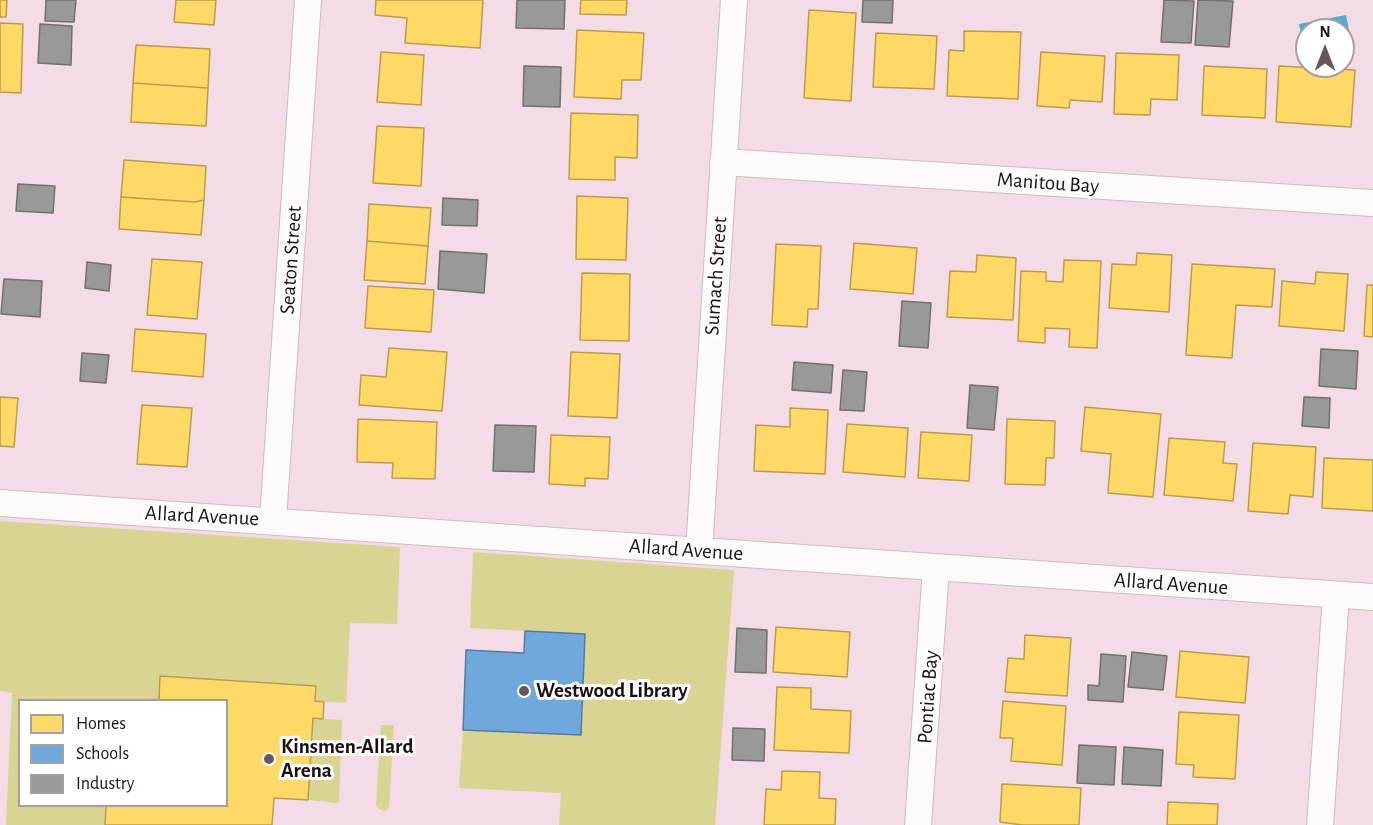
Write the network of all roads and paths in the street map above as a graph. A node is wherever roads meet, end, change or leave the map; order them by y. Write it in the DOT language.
graph roads {
  1 [pos="309,0"];
  2 [pos="734,0"];
  3 [pos="723,162"];
  4 [pos="1373,203"];
  5 [pos="0,503"];
  6 [pos="273,520"];
  7 [pos="699,551"];
  8 [pos="936,568"];
  9 [pos="1336,595"];
  10 [pos="1373,597"];
  11 [pos="918,825"];
  12 [pos="1320,825"];
  1 -- 6 [label="street, Seaton Street"];
  2 -- 3 [label="street, Sumach Street"];
  3 -- 4 [label="street, Manitou Bay"];
  3 -- 7 [label="street, Sumach Street"];
  5 -- 6 [label="street, Allard Avenue"];
  6 -- 7 [label="street, Allard Avenue"];
  7 -- 8 [label="street, Allard Avenue"];
  8 -- 9 [label="street, Allard Avenue"];
  8 -- 11 [label="street, Pontiac Bay"];
  9 -- 10 [label="street, Allard Avenue"];
  9 -- 12 [label="street"];
}
